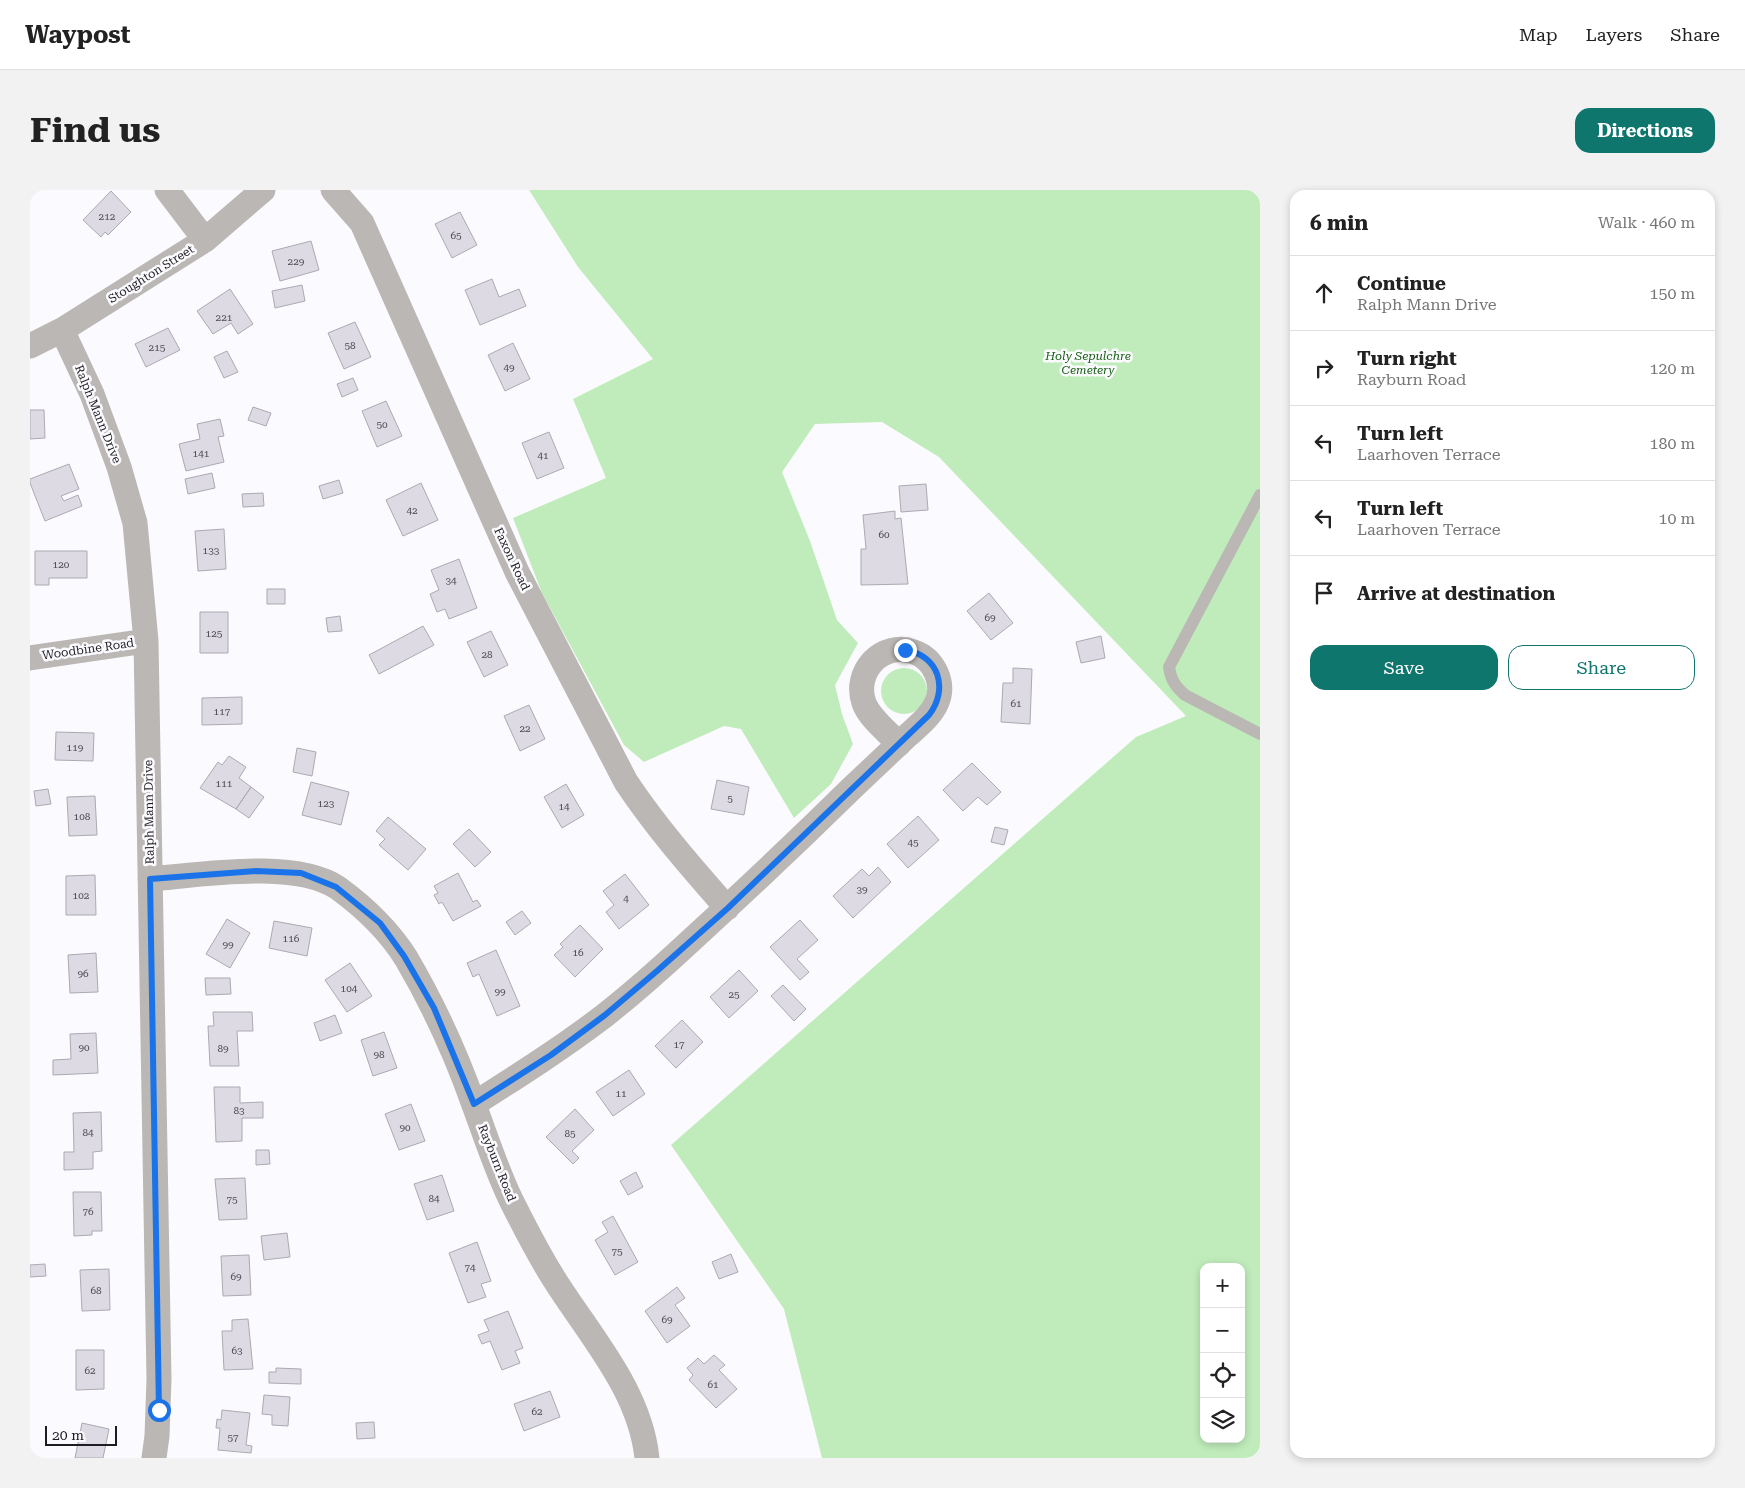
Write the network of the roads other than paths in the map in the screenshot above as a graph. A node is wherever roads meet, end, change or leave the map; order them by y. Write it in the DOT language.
graph roads {
  1 [pos="167,190"];
  2 [pos="263,190"];
  3 [pos="333,190"];
  4 [pos="205,240"];
  5 [pos="62,330"];
  6 [pos="30,346"];
  7 [pos="1259,499"];
  8 [pos="146,641"];
  9 [pos="30,658"];
  10 [pos="1260,734"];
  11 [pos="899,744"];
  12 [pos="150,879"];
  13 [pos="728,908"];
  14 [pos="474,1104"];
  15 [pos="154,1458"];
  16 [pos="648,1458"];
  1 -- 4 [label="street"];
  2 -- 4 [label="street, Stoughton Street"];
  3 -- 13 [label="street, Faxon Road"];
  4 -- 5 [label="street, Stoughton Street"];
  5 -- 6 [label="street, Stoughton Street"];
  5 -- 8 [label="street, Ralph Mann Drive"];
  7 -- 10 [label="lane"];
  8 -- 9 [label="street, Woodbine Road"];
  8 -- 12 [label="street, Ralph Mann Drive"];
  11 -- 13 [label="street"];
  12 -- 14 [label="street, Rayburn Road"];
  12 -- 15 [label="street, Ralph Mann Drive"];
  13 -- 14 [label="street"];
  14 -- 16 [label="street, Rayburn Road"];
}
